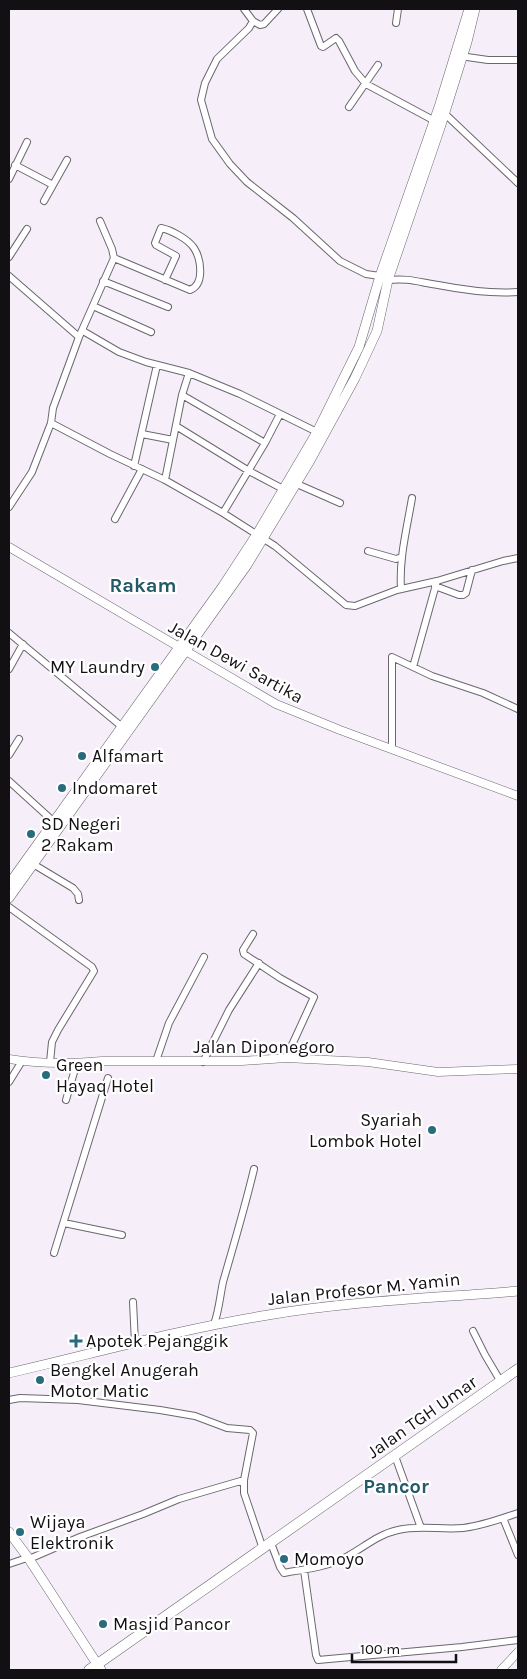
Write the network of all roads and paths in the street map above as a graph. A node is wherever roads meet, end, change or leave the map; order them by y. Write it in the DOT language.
graph roads {
  1 [pos="244,9"];
  2 [pos="278,9"];
  3 [pos="307,9"];
  4 [pos="398,9"];
  5 [pos="469,9"];
  6 [pos="475,9"];
  7 [pos="254,21"];
  8 [pos="396,23"];
  9 [pos="459,56"];
  10 [pos="518,60"];
  11 [pos="378,65"];
  12 [pos="366,84"];
  13 [pos="350,107"];
  14 [pos="442,110"];
  15 [pos="433,120"];
  16 [pos="27,142"];
  17 [pos="67,160"];
  18 [pos="15,166"];
  19 [pos="9,179"];
  20 [pos="518,182"];
  21 [pos="53,185"];
  22 [pos="44,201"];
  23 [pos="100,221"];
  24 [pos="27,229"];
  25 [pos="9,257"];
  26 [pos="114,258"];
  27 [pos="9,276"];
  28 [pos="384,278"];
  29 [pos="165,280"];
  30 [pos="103,281"];
  31 [pos="518,285"];
  32 [pos="516,292"];
  33 [pos="93,306"];
  34 [pos="168,307"];
  35 [pos="83,331"];
  36 [pos="151,332"];
  37 [pos="79,337"];
  38 [pos="157,365"];
  39 [pos="189,373"];
  40 [pos="350,376"];
  41 [pos="182,395"];
  42 [pos="280,414"];
  43 [pos="50,423"];
  44 [pos="176,426"];
  45 [pos="317,432"];
  46 [pos="142,434"];
  47 [pos="173,440"];
  48 [pos="265,443"];
  49 [pos="134,466"];
  50 [pos="142,469"];
  51 [pos="249,471"];
  52 [pos="165,480"];
  53 [pos="296,484"];
  54 [pos="287,491"];
  55 [pos="412,498"];
  56 [pos="340,503"];
  57 [pos="9,507"];
  58 [pos="223,513"];
  59 [pos="115,519"];
  60 [pos="260,536"];
  61 [pos="9,547"];
  62 [pos="368,551"];
  63 [pos="402,558"];
  64 [pos="518,558"];
  65 [pos="472,570"];
  66 [pos="436,584"];
  67 [pos="401,589"];
  68 [pos="9,633"];
  69 [pos="23,644"];
  70 [pos="182,649"];
  71 [pos="414,667"];
  72 [pos="9,669"];
  73 [pos="518,709"];
  74 [pos="120,733"];
  75 [pos="19,739"];
  76 [pos="392,749"];
  77 [pos="9,755"];
  78 [pos="9,781"];
  79 [pos="518,796"];
  80 [pos="53,821"];
  81 [pos="33,864"];
  82 [pos="10,879"];
  83 [pos="9,898"];
  84 [pos="79,900"];
  85 [pos="9,907"];
  86 [pos="253,934"];
  87 [pos="204,957"];
  88 [pos="259,963"];
  89 [pos="286,1058"];
  90 [pos="9,1060"];
  91 [pos="22,1061"];
  92 [pos="156,1061"];
  93 [pos="50,1062"];
  94 [pos="203,1062"];
  95 [pos="83,1064"];
  96 [pos="518,1069"];
  97 [pos="108,1078"];
  98 [pos="9,1082"];
  99 [pos="66,1100"];
  100 [pos="254,1169"];
  101 [pos="64,1223"];
  102 [pos="122,1235"];
  103 [pos="54,1253"];
  104 [pos="518,1291"];
  105 [pos="133,1302"];
  106 [pos="214,1324"];
  107 [pos="473,1331"];
  108 [pos="135,1343"];
  109 [pos="518,1369"];
  110 [pos="9,1373"];
  111 [pos="501,1382"];
  112 [pos="9,1400"];
  113 [pos="395,1456"];
  114 [pos="244,1480"];
  115 [pos="518,1513"];
  116 [pos="503,1518"];
  117 [pos="421,1528"];
  118 [pos="9,1535"];
  119 [pos="267,1546"];
  120 [pos="518,1555"];
  121 [pos="27,1559"];
  122 [pos="9,1564"];
  123 [pos="304,1570"];
  124 [pos="518,1640"];
  125 [pos="518,1652"];
  126 [pos="96,1668"];
  127 [pos="501,1670"];
  1 -- 7 [label="street"];
  2 -- 7 [label="street"];
  3 -- 12 [label="street"];
  4 -- 8 [label="street"];
  5 -- 9 [label="main road"];
  6 -- 9 [label="main road"];
  7 -- 28 [label="street"];
  9 -- 10 [label="street"];
  9 -- 14 [label="main road"];
  11 -- 12 [label="street"];
  12 -- 13 [label="street"];
  12 -- 15 [label="street"];
  14 -- 15 [label="main road"];
  14 -- 20 [label="street"];
  14 -- 28 [label="main road"];
  15 -- 28 [label="main road"];
  16 -- 18 [label="street"];
  17 -- 21 [label="street"];
  18 -- 19 [label="street"];
  18 -- 21 [label="street"];
  21 -- 22 [label="street"];
  23 -- 26 [label="street"];
  24 -- 25 [label="street"];
  26 -- 29 [label="street"];
  26 -- 30 [label="street"];
  27 -- 37 [label="street"];
  28 -- 32 [label="street"];
  28 -- 40 [label="main road"];
  28 -- 40 [label="main road"];
  29 -- 29 [label="street"];
  30 -- 33 [label="street"];
  30 -- 34 [label="street"];
  31 -- 32 [label="street"];
  33 -- 35 [label="street"];
  33 -- 36 [label="street"];
  35 -- 37 [label="street"];
  35 -- 38 [label="street"];
  37 -- 43 [label="street"];
  38 -- 39 [label="street"];
  38 -- 46 [label="street"];
  39 -- 41 [label="street"];
  39 -- 42 [label="street"];
  40 -- 45 [label="main road"];
  40 -- 53 [label="main road"];
  41 -- 44 [label="street"];
  41 -- 48 [label="street"];
  42 -- 45 [label="street"];
  42 -- 48 [label="street"];
  43 -- 49 [label="street"];
  43 -- 57 [label="street"];
  44 -- 47 [label="street"];
  44 -- 51 [label="street"];
  45 -- 54 [label="main road"];
  46 -- 47 [label="street"];
  46 -- 49 [label="street"];
  47 -- 52 [label="street"];
  48 -- 51 [label="street"];
  49 -- 50 [label="street"];
  50 -- 52 [label="street"];
  50 -- 59 [label="street"];
  51 -- 54 [label="street"];
  51 -- 58 [label="street"];
  52 -- 58 [label="street"];
  53 -- 54 [label="main road"];
  53 -- 56 [label="street"];
  54 -- 60 [label="main road"];
  55 -- 63 [label="street"];
  58 -- 60 [label="street"];
  60 -- 67 [label="street"];
  60 -- 70 [label="main road"];
  61 -- 70 [label="street, Jalan Dewi Sartika"];
  62 -- 63 [label="street"];
  63 -- 67 [label="street"];
  64 -- 65 [label="street"];
  65 -- 66 [label="street"];
  65 -- 66 [label="street"];
  66 -- 67 [label="street"];
  66 -- 71 [label="street"];
  68 -- 69 [label="street"];
  69 -- 72 [label="street"];
  69 -- 74 [label="street"];
  70 -- 74 [label="main road"];
  70 -- 76 [label="street, Jalan Dewi Sartika"];
  71 -- 73 [label="street"];
  71 -- 76 [label="street"];
  74 -- 80 [label="main road"];
  74 -- 81 [label="main road"];
  75 -- 77 [label="street"];
  76 -- 79 [label="street, Jalan Dewi Sartika"];
  78 -- 80 [label="street"];
  80 -- 82 [label="main road"];
  81 -- 83 [label="main road"];
  81 -- 84 [label="street"];
  85 -- 93 [label="street"];
  86 -- 88 [label="street"];
  87 -- 92 [label="street"];
  88 -- 89 [label="street"];
  88 -- 94 [label="street"];
  89 -- 94 [label="street, Jalan Diponegoro"];
  89 -- 96 [label="street, Jalan Diponegoro"];
  90 -- 91 [label="street, Jalan Diponegoro"];
  91 -- 93 [label="street, Jalan Diponegoro"];
  91 -- 98 [label="street"];
  92 -- 94 [label="street, Jalan Diponegoro"];
  92 -- 95 [label="street, Jalan Diponegoro"];
  93 -- 95 [label="street, Jalan Diponegoro"];
  95 -- 99 [label="street"];
  97 -- 101 [label="street"];
  100 -- 106 [label="street"];
  101 -- 102 [label="street"];
  101 -- 103 [label="street"];
  104 -- 106 [label="main road, Jalan Profesor M. Yamin"];
  105 -- 108 [label="street"];
  106 -- 108 [label="main road, Jalan Profesor M. Yamin"];
  107 -- 111 [label="street"];
  108 -- 110 [label="main road, Jalan Profesor M. Yamin"];
  109 -- 111 [label="main road, Jalan TGH Umar"];
  111 -- 113 [label="main road, Jalan TGH Umar"];
  112 -- 114 [label="street"];
  113 -- 117 [label="street"];
  113 -- 119 [label="main road, Jalan TGH Umar"];
  114 -- 119 [label="street"];
  114 -- 121 [label="street"];
  115 -- 116 [label="street"];
  116 -- 117 [label="street"];
  116 -- 120 [label="street"];
  117 -- 123 [label="street"];
  118 -- 121 [label="main road"];
  119 -- 123 [label="street"];
  119 -- 126 [label="main road, Jalan TGH Umar"];
  121 -- 122 [label="street"];
  121 -- 126 [label="main road"];
  123 -- 124 [label="street"];
  125 -- 127 [label="street"];
}
